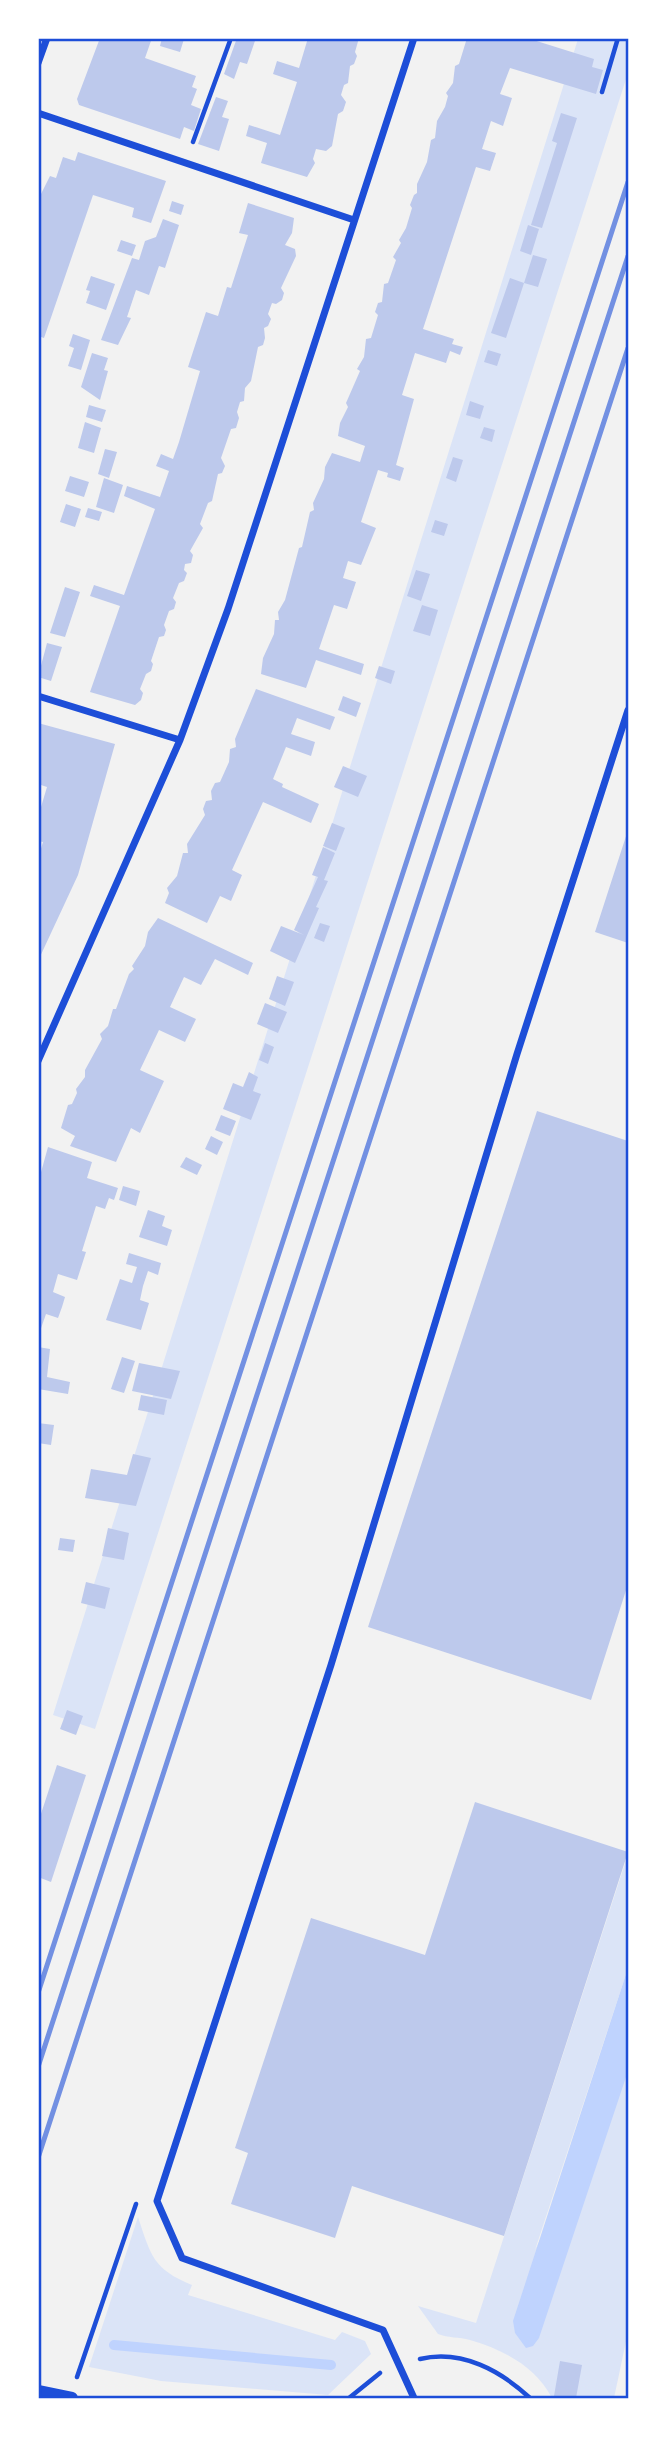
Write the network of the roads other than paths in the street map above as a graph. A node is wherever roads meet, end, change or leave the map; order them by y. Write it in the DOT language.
graph roads {
  1 [pos="47,38"];
  2 [pos="414,38"];
  3 [pos="38,63"];
  4 [pos="38,114"];
  5 [pos="354,220"];
  6 [pos="38,696"];
  7 [pos="628,710"];
  8 [pos="180,740"];
  9 [pos="39,1058"];
  10 [pos="38,2391"];
  11 [pos="71,2398"];
  12 [pos="414,2399"];
  1 -- 3 [label="street"];
  2 -- 5 [label="street"];
  4 -- 5 [label="street"];
  5 -- 8 [label="street"];
  6 -- 8 [label="street"];
  7 -- 12 [label="street"];
  8 -- 9 [label="street"];
  10 -- 11 [label="street"];
}
